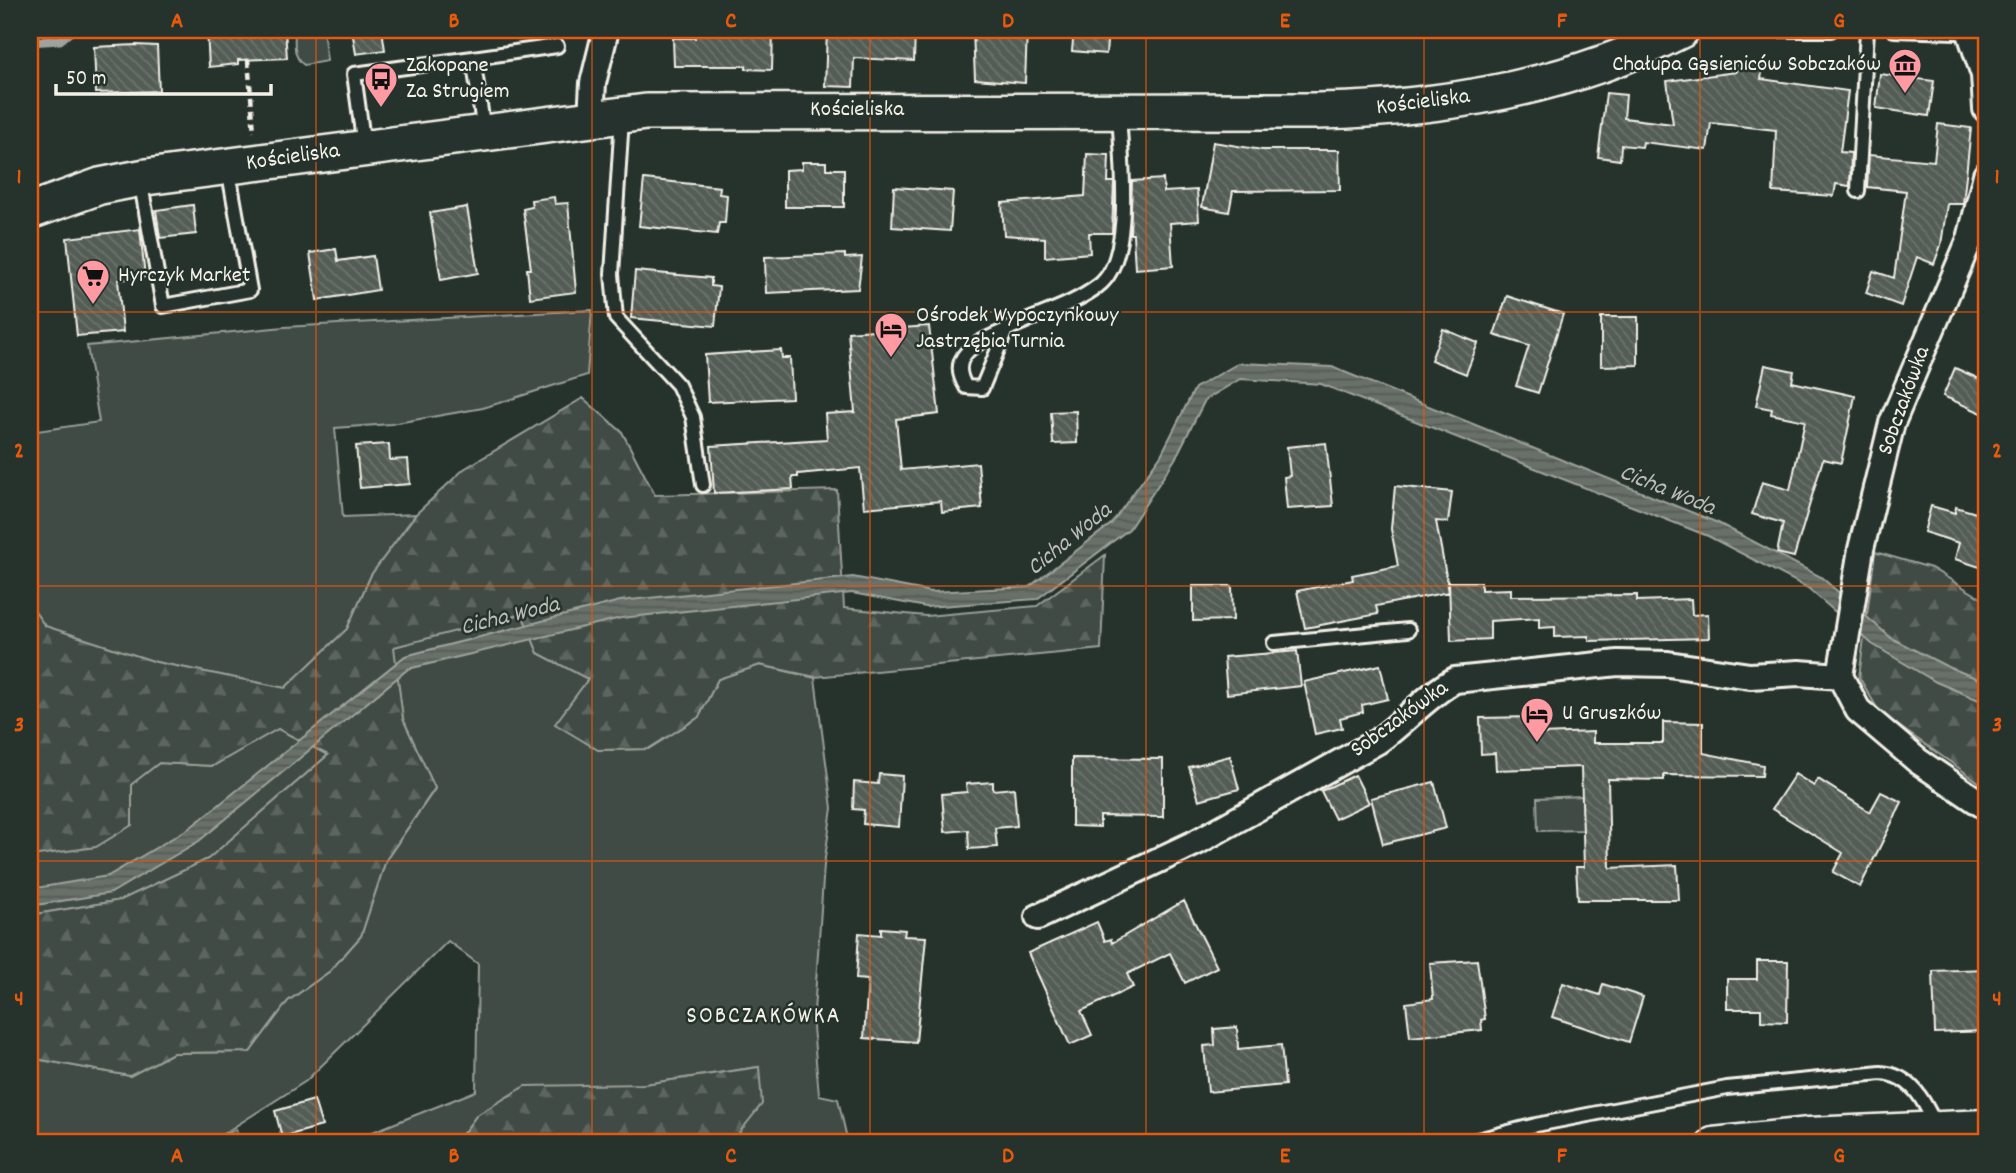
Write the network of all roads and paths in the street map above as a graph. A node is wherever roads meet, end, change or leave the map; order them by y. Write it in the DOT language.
graph roads {
  1 [pos="606,30"];
  2 [pos="1681,30"];
  3 [pos="1722,30"];
  4 [pos="1831,30"];
  5 [pos="1867,30"];
  6 [pos="1894,30"];
  7 [pos="1976,32"];
  8 [pos="557,46"];
  9 [pos="473,58"];
  10 [pos="248,60"];
  11 [pos="1986,109"];
  12 [pos="1119,111"];
  13 [pos="606,116"];
  14 [pos="484,131"];
  15 [pos="255,137"];
  16 [pos="364,148"];
  17 [pos="228,166"];
  18 [pos="1986,175"];
  19 [pos="140,178"];
  20 [pos="1858,191"];
  21 [pos="30,211"];
  22 [pos="1006,330"];
  23 [pos="703,485"];
  24 [pos="1408,631"];
  25 [pos="1274,643"];
  26 [pos="1843,664"];
  27 [pos="1986,807"];
  28 [pos="1038,917"];
  29 [pos="1986,1125"];
  30 [pos="1936,1127"];
  31 [pos="1466,1143"];
  32 [pos="1713,1143"];
  1 -- 13 [label="street"];
  2 -- 12 [label="main road, Kościeliska"];
  3 -- 4 [label="lane"];
  5 -- 20 [label="lane"];
  6 -- 7 [label="lane"];
  7 -- 11 [label="street"];
  8 -- 9 [label="lane"];
  9 -- 14 [label="lane"];
  9 -- 16 [label="lane"];
  10 -- 15 [label="path"];
  12 -- 13 [label="main road, Kościeliska"];
  12 -- 22 [label="lane"];
  13 -- 14 [label="main road, Kościeliska"];
  13 -- 23 [label="lane"];
  14 -- 16 [label="main road, Kościeliska"];
  16 -- 17 [label="main road, Kościeliska"];
  17 -- 19 [label="main road, Kościeliska"];
  17 -- 19 [label="lane"];
  18 -- 26 [label="street, Sobczakówka"];
  19 -- 21 [label="main road, Kościeliska"];
  22 -- 22 [label="lane"];
  24 -- 25 [label="lane"];
  26 -- 27 [label="street"];
  26 -- 28 [label="street, Sobczakówka"];
  29 -- 30 [label="street"];
  30 -- 31 [label="lane"];
  30 -- 32 [label="street"];
}
